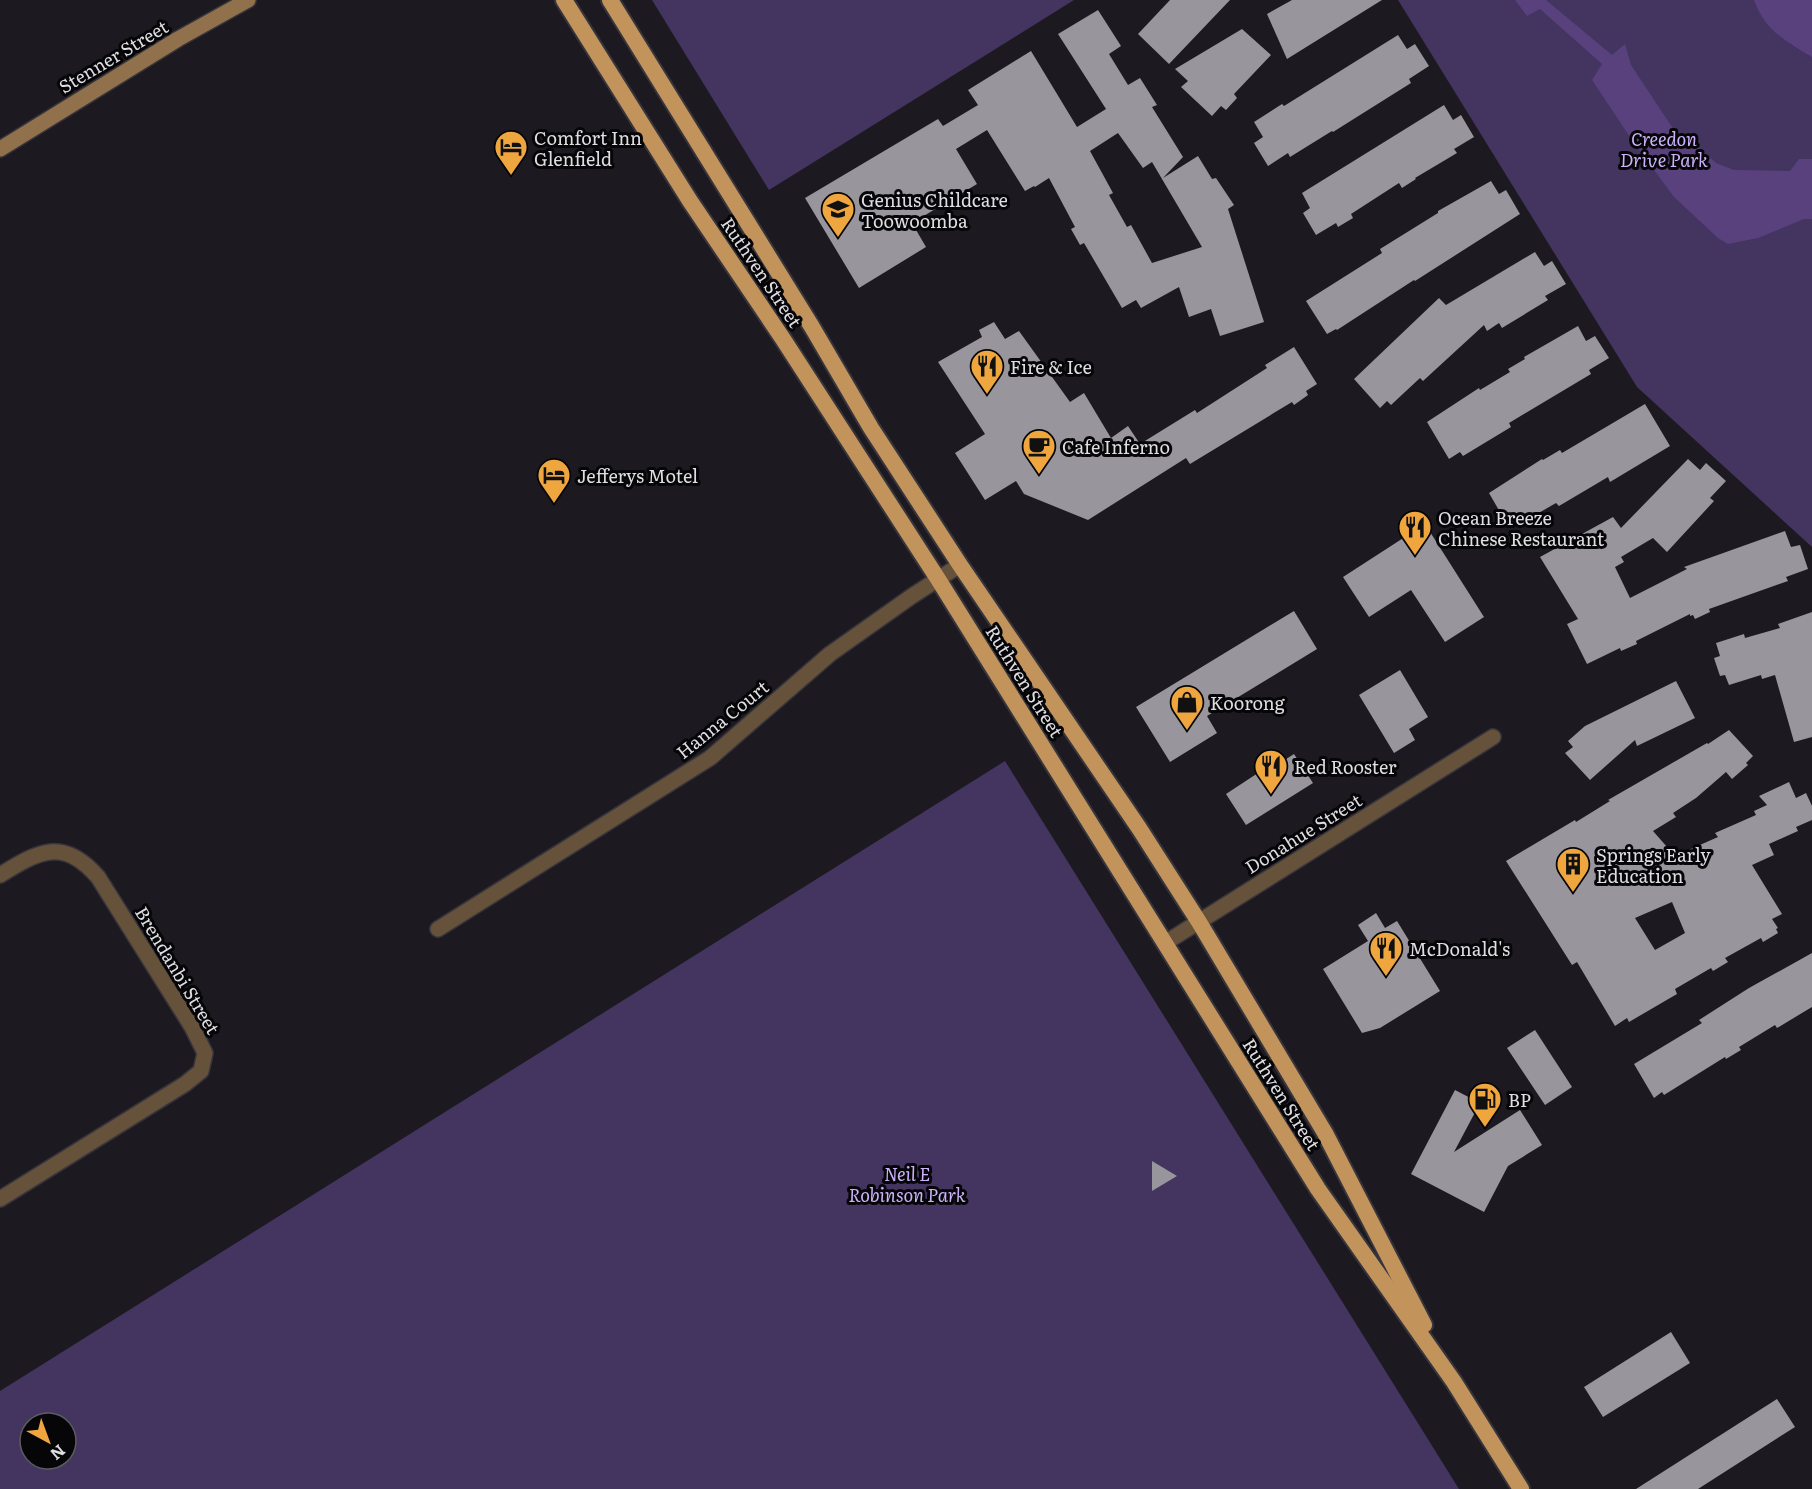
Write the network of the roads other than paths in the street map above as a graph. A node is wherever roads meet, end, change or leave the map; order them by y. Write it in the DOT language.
graph roads {
  1 [pos="248,0"];
  2 [pos="564,0"];
  3 [pos="610,0"];
  4 [pos="0,149"];
  5 [pos="960,565"];
  6 [pos="938,579"];
  7 [pos="1493,737"];
  8 [pos="0,875"];
  9 [pos="1199,922"];
  10 [pos="438,929"];
  11 [pos="1165,943"];
  12 [pos="0,1199"];
  13 [pos="1454,1382"];
  14 [pos="1521,1489"];
  1 -- 4 [label="main road, Stenner Street"];
  2 -- 6 [label="highway, Ruthven Street"];
  3 -- 5 [label="highway, Ruthven Street"];
  5 -- 6 [label="street, Hanna Court"];
  5 -- 9 [label="highway, Ruthven Street"];
  6 -- 10 [label="street, Hanna Court"];
  6 -- 11 [label="highway, Ruthven Street"];
  7 -- 9 [label="street, Donahue Street"];
  8 -- 12 [label="street, Brendanbi Street"];
  9 -- 11 [label="street, Donahue Street"];
  9 -- 13 [label="highway, Ruthven Street"];
  11 -- 13 [label="highway, Ruthven Street"];
  13 -- 14 [label="highway, Ruthven Street"];
}
